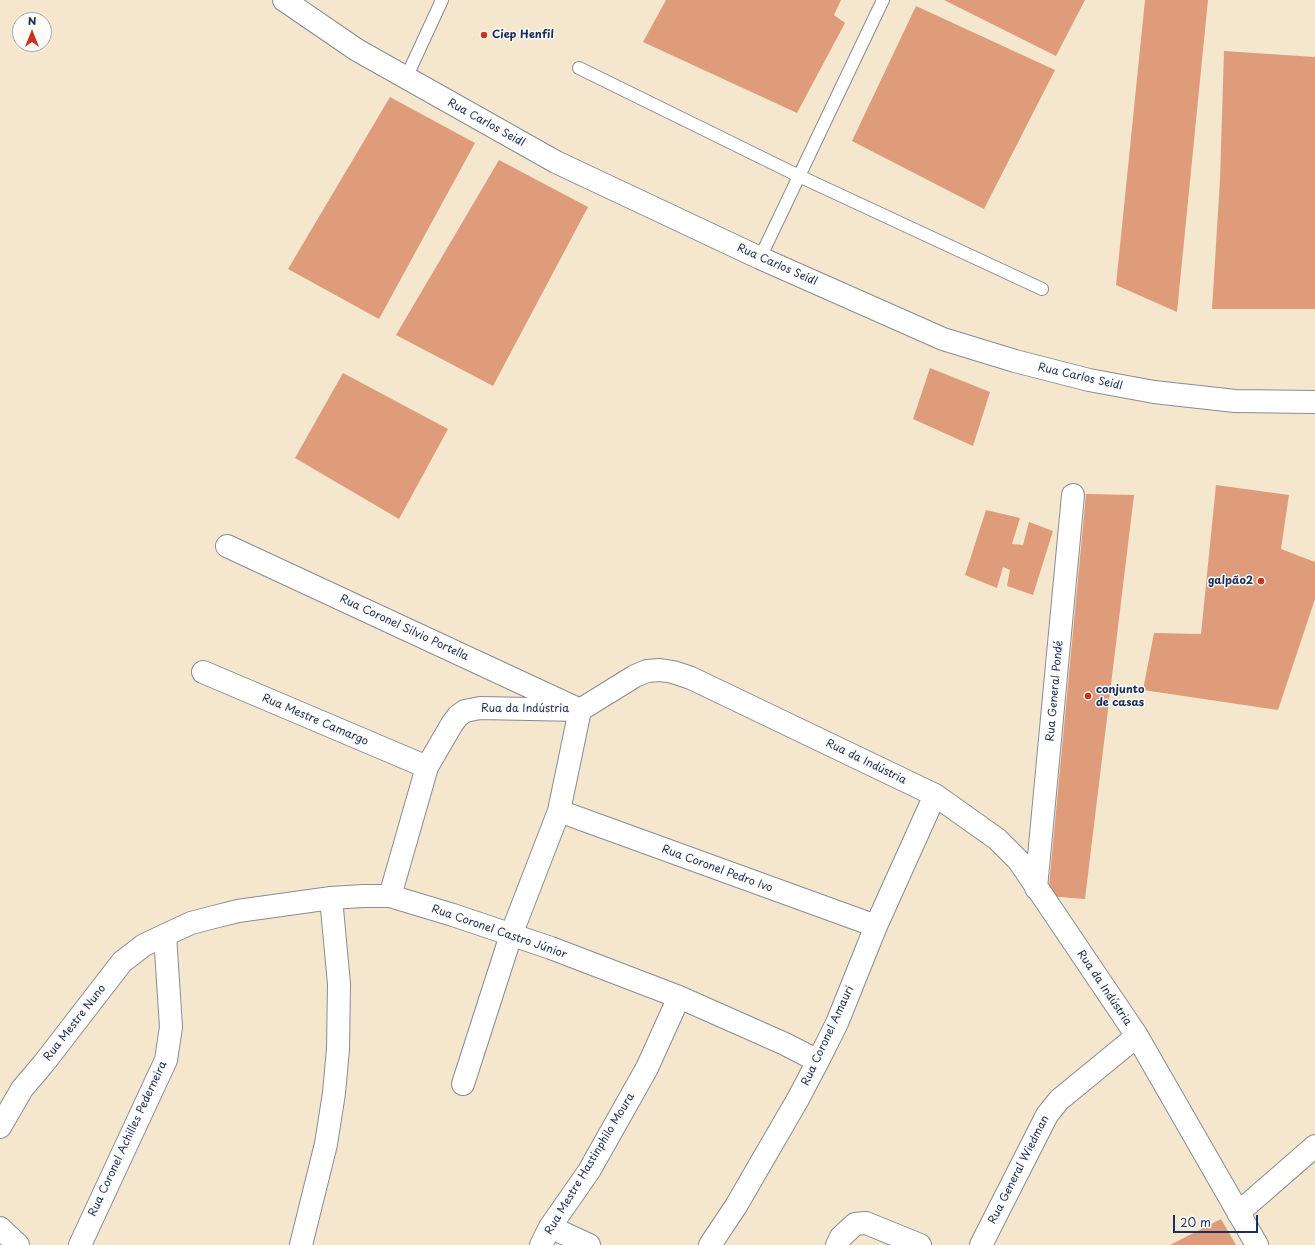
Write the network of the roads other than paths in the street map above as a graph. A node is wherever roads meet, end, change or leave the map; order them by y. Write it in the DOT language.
graph roads {
  1 [pos="284,0"];
  2 [pos="442,0"];
  3 [pos="883,0"];
  4 [pos="579,68"];
  5 [pos="406,78"];
  6 [pos="799,176"];
  7 [pos="760,258"];
  8 [pos="1042,289"];
  9 [pos="1315,402"];
  10 [pos="1073,494"];
  11 [pos="227,546"];
  12 [pos="204,672"];
  13 [pos="580,710"];
  14 [pos="427,767"];
  15 [pos="935,795"];
  16 [pos="559,811"];
  17 [pos="1036,888"];
  18 [pos="390,896"];
  19 [pos="331,898"];
  20 [pos="876,926"];
  21 [pos="165,935"];
  22 [pos="511,935"];
  23 [pos="679,997"];
  24 [pos="1137,1036"];
  25 [pos="818,1061"];
  26 [pos="463,1084"];
  27 [pos="0,1127"];
  28 [pos="1315,1146"];
  29 [pos="1238,1213"];
  30 [pos="0,1228"];
  31 [pos="546,1236"];
  32 [pos="18,1245"];
  33 [pos="80,1245"];
  34 [pos="301,1245"];
  35 [pos="589,1245"];
  36 [pos="710,1245"];
  37 [pos="837,1245"];
  38 [pos="920,1245"];
  39 [pos="981,1245"];
  40 [pos="1256,1245"];
  1 -- 5 [label="street, Rua Carlos Seidl"];
  2 -- 5 [label="lane"];
  3 -- 6 [label="lane"];
  4 -- 6 [label="lane"];
  5 -- 7 [label="street, Rua Carlos Seidl"];
  6 -- 7 [label="lane"];
  6 -- 8 [label="lane"];
  7 -- 9 [label="street, Rua Carlos Seidl"];
  10 -- 17 [label="street, Rua General Pondé"];
  11 -- 13 [label="street, Rua Coronel Silvio Portella"];
  12 -- 14 [label="street, Rua Mestre Camargo"];
  13 -- 14 [label="street, Rua da Indústria"];
  13 -- 15 [label="street, Rua da Indústria"];
  13 -- 16 [label="street"];
  14 -- 18 [label="street, Rua da Indústria"];
  15 -- 17 [label="street, Rua da Indústria"];
  15 -- 20 [label="street, Rua Coronel Amauri"];
  16 -- 20 [label="street, Rua Coronel Pedro Ivo"];
  16 -- 22 [label="street"];
  17 -- 24 [label="street, Rua da Indústria"];
  18 -- 19 [label="street, Rua Coronel Castro Júnior"];
  18 -- 22 [label="street, Rua Coronel Castro Júnior"];
  19 -- 21 [label="street, Rua Coronel Castro Júnior"];
  19 -- 34 [label="street"];
  20 -- 25 [label="street, Rua Coronel Amauri"];
  21 -- 27 [label="street, Rua Mestre Nuno"];
  21 -- 33 [label="street, Rua Coronel Achilles Pederneira"];
  22 -- 23 [label="street, Rua Coronel Castro Júnior"];
  22 -- 26 [label="street"];
  23 -- 25 [label="street, Rua Coronel Castro Júnior"];
  23 -- 31 [label="street, Rua Mestre Hastinphilo Moura"];
  24 -- 29 [label="street, Rua da Indústria"];
  24 -- 39 [label="street, Rua General Wiedman"];
  25 -- 36 [label="street, Rua Coronel Amauri"];
  28 -- 29 [label="street"];
  29 -- 40 [label="street, Rua da Indústria"];
  30 -- 32 [label="street"];
  31 -- 35 [label="street"];
  37 -- 38 [label="street"];
}
